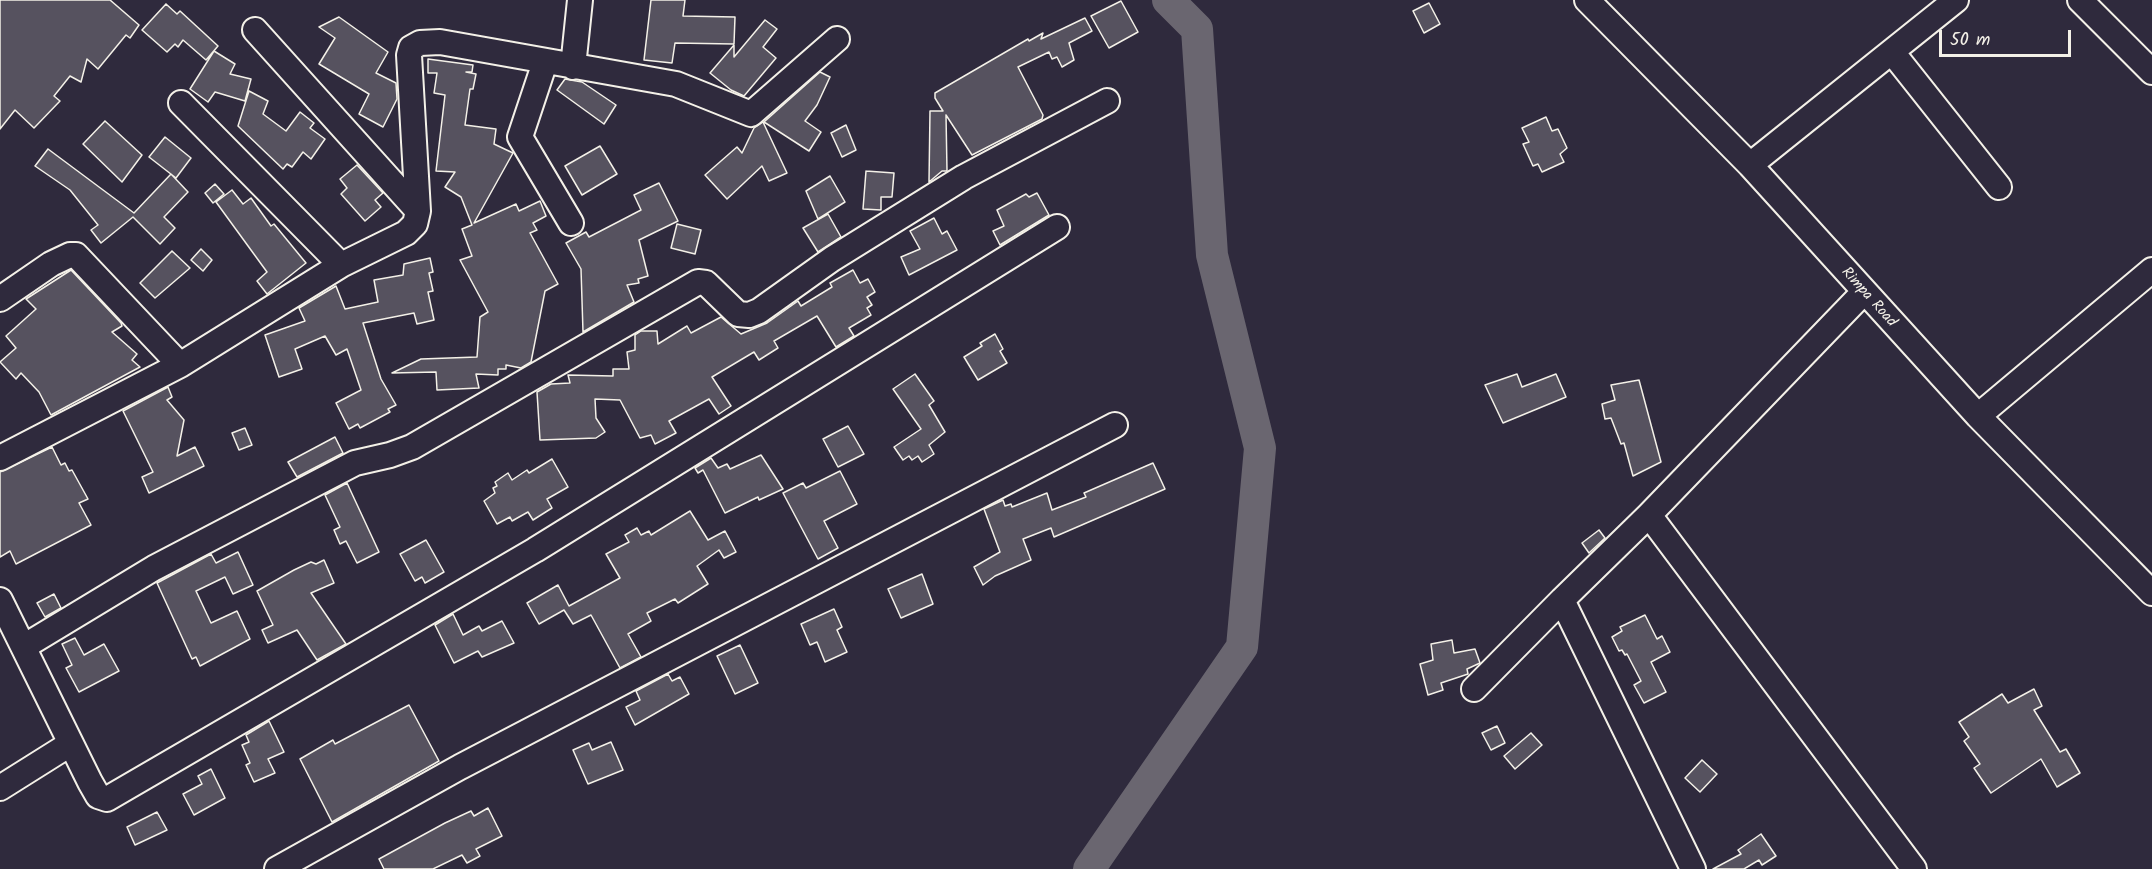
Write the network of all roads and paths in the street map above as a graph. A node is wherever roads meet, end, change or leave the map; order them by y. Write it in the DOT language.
graph roads {
  1 [pos="580,0"];
  2 [pos="1587,0"];
  3 [pos="1956,0"];
  4 [pos="2080,0"];
  5 [pos="255,30"];
  6 [pos="837,39"];
  7 [pos="1892,52"];
  8 [pos="545,62"];
  9 [pos="573,67"];
  10 [pos="2152,72"];
  11 [pos="1107,100"];
  12 [pos="181,103"];
  13 [pos="1750,165"];
  14 [pos="1999,186"];
  15 [pos="418,211"];
  16 [pos="571,223"];
  17 [pos="1057,227"];
  18 [pos="341,265"];
  19 [pos="2152,270"];
  20 [pos="1863,293"];
  21 [pos="0,299"];
  22 [pos="180,365"];
  23 [pos="1977,417"];
  24 [pos="1115,425"];
  25 [pos="0,458"];
  26 [pos="1649,515"];
  27 [pos="2152,593"];
  28 [pos="0,600"];
  29 [pos="1562,600"];
  30 [pos="25,646"];
  31 [pos="1474,689"];
  32 [pos="70,744"];
  33 [pos="0,788"];
  34 [pos="277,869"];
  35 [pos="1693,869"];
  36 [pos="1914,869"];
  1 -- 9 [label="street"];
  2 -- 13 [label="street, Rimpa Road"];
  3 -- 7 [label="street"];
  4 -- 10 [label="street"];
  5 -- 15 [label="street"];
  6 -- 9 [label="street"];
  7 -- 13 [label="street"];
  7 -- 14 [label="street"];
  8 -- 9 [label="street"];
  8 -- 15 [label="street"];
  8 -- 16 [label="street"];
  11 -- 30 [label="street"];
  12 -- 18 [label="street"];
  13 -- 20 [label="street, Rimpa Road"];
  15 -- 18 [label="street"];
  17 -- 32 [label="street"];
  18 -- 22 [label="street"];
  19 -- 23 [label="street"];
  20 -- 23 [label="street, Rimpa Road"];
  20 -- 26 [label="street"];
  21 -- 22 [label="street"];
  22 -- 25 [label="street"];
  23 -- 27 [label="street, Rimpa Road"];
  24 -- 34 [label="street"];
  26 -- 29 [label="street"];
  26 -- 36 [label="street"];
  28 -- 30 [label="street"];
  29 -- 31 [label="street"];
  29 -- 35 [label="street"];
  30 -- 32 [label="street"];
  32 -- 33 [label="street"];
}
